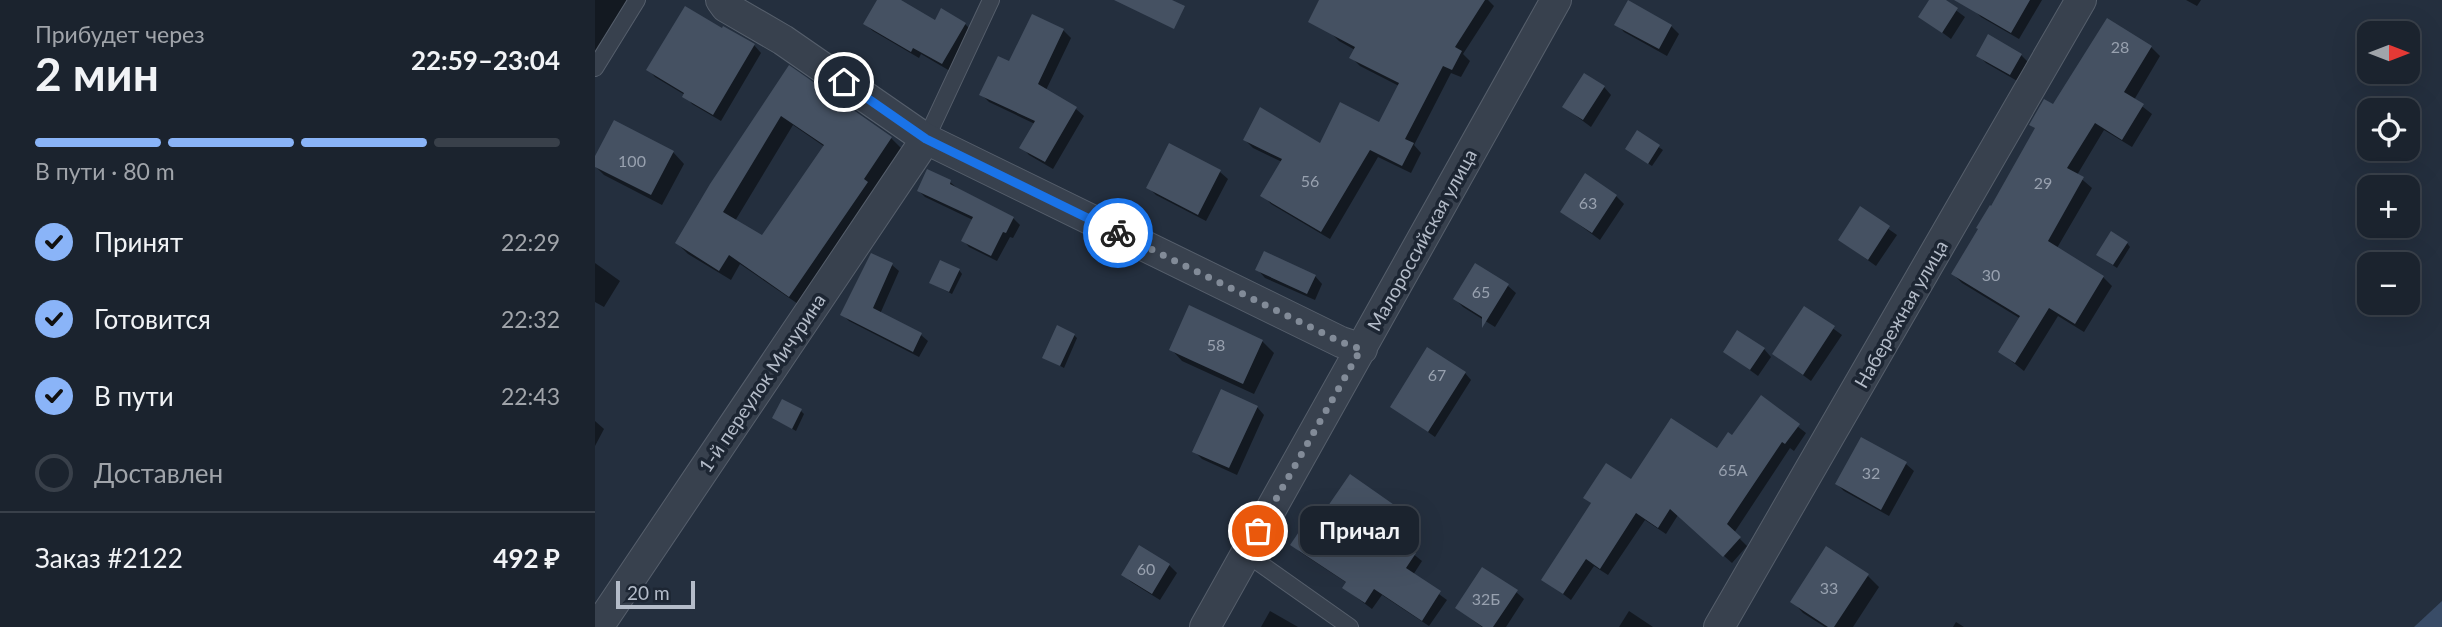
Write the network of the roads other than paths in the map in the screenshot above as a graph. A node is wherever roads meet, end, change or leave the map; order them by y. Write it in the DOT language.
graph roads {
  1 [pos="636,0"];
  2 [pos="722,0"];
  3 [pos="991,0"];
  4 [pos="1556,0"];
  5 [pos="2081,0"];
  6 [pos="595,68"];
  7 [pos="926,139"];
  8 [pos="1361,349"];
  9 [pos="1245,553"];
  10 [pos="598,627"];
  11 [pos="1205,627"];
  12 [pos="1350,627"];
  13 [pos="1719,627"];
  1 -- 6 [label="lane"];
  2 -- 7 [label="street"];
  3 -- 7 [label="lane"];
  4 -- 8 [label="street, Малороссийская улица"];
  5 -- 13 [label="street, Набережная улица"];
  7 -- 8 [label="street"];
  7 -- 10 [label="street, 1-й переулок Мичурина"];
  8 -- 9 [label="street, Малороссийская улица"];
  9 -- 11 [label="street, Малороссийская улица"];
  9 -- 12 [label="lane"];
}
